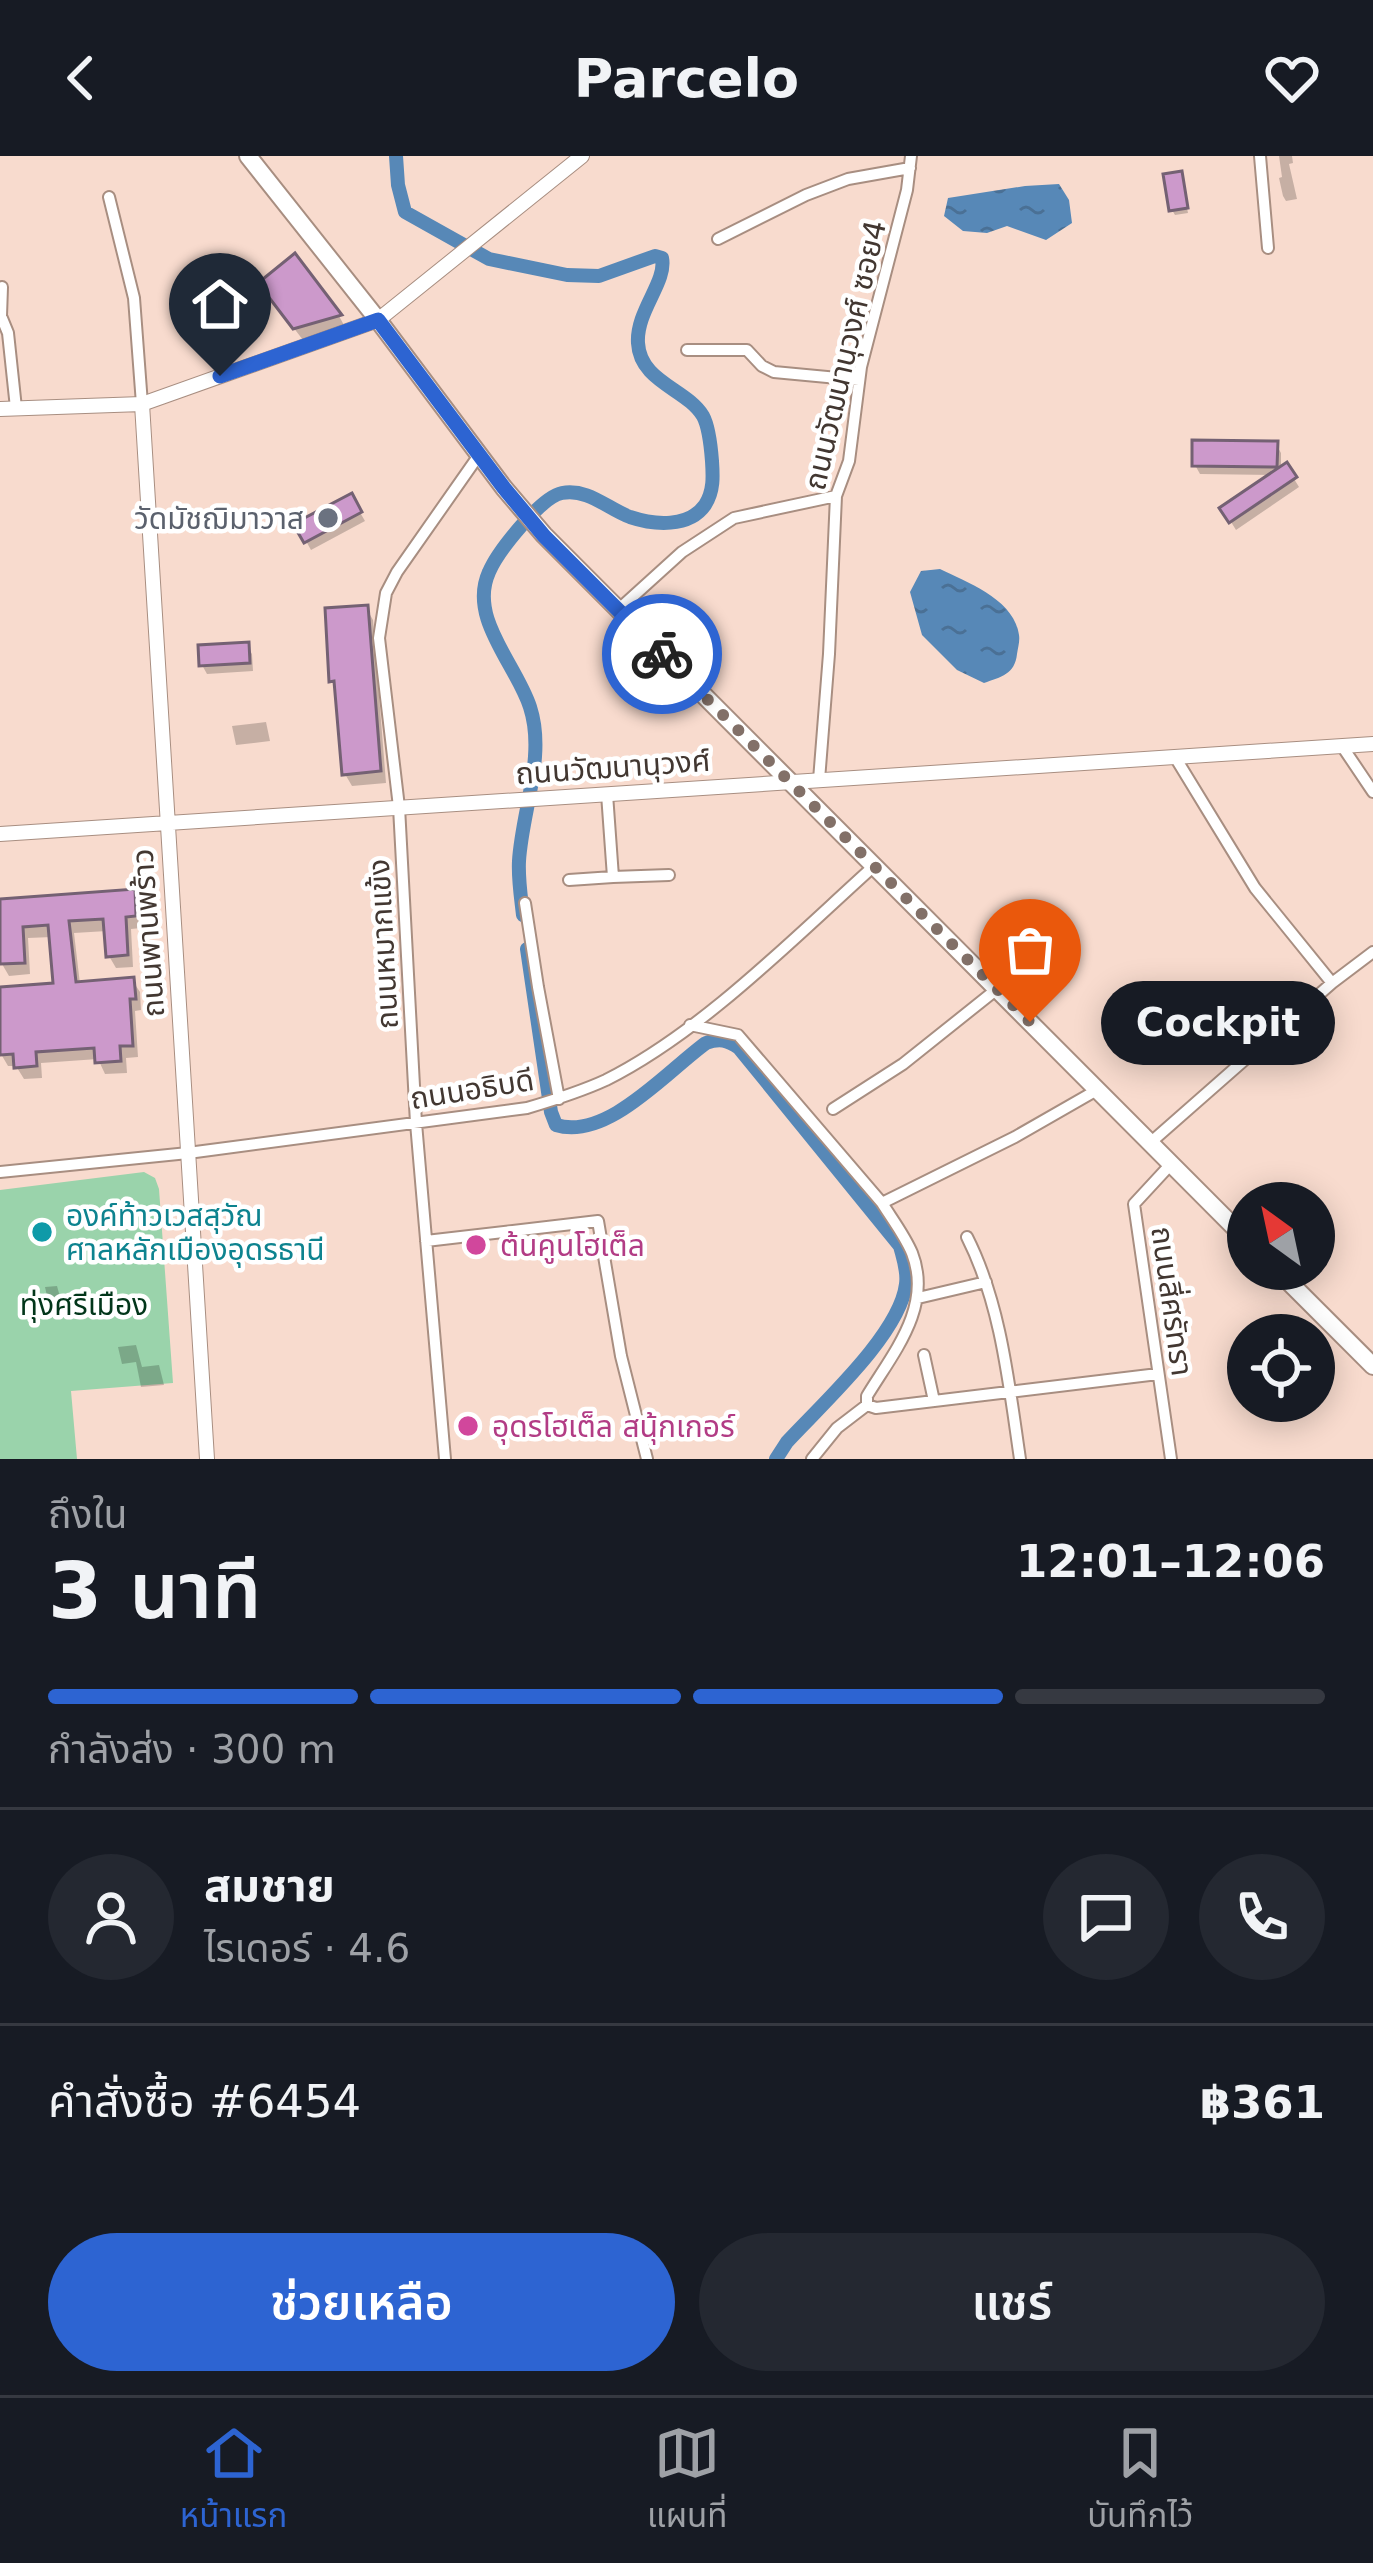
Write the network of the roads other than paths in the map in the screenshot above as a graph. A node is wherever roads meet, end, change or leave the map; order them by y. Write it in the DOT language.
graph roads {
  1 [pos="248,156"];
  2 [pos="582,156"];
  3 [pos="1260,156"];
  4 [pos="910,162"];
  5 [pos="109,197"];
  6 [pos="718,239"];
  7 [pos="1268,248"];
  8 [pos="2,287"];
  9 [pos="378,320"];
  10 [pos="687,350"];
  11 [pos="859,380"];
  12 [pos="142,404"];
  13 [pos="8,409"];
  14 [pos="479,455"];
  15 [pos="836,496"];
  16 [pos="618,610"];
  17 [pos="1373,744"];
  18 [pos="1342,746"];
  19 [pos="1175,757"];
  20 [pos="819,780"];
  21 [pos="789,781"];
  22 [pos="1373,792"];
  23 [pos="607,794"];
  24 [pos="399,807"];
  25 [pos="168,823"];
  26 [pos="0,833"];
  27 [pos="874,866"];
  28 [pos="669,875"];
  29 [pos="614,877"];
  30 [pos="568,880"];
  31 [pos="525,903"];
  32 [pos="1373,952"];
  33 [pos="1331,983"];
  34 [pos="997,989"];
  35 [pos="690,1025"];
  36 [pos="1097,1090"];
  37 [pos="559,1099"];
  38 [pos="833,1108"];
  39 [pos="416,1123"];
  40 [pos="1150,1143"];
  41 [pos="188,1153"];
  42 [pos="1171,1164"];
  43 [pos="0,1172"];
  44 [pos="882,1203"];
  45 [pos="1227,1220"];
  46 [pos="967,1237"];
  47 [pos="426,1241"];
  48 [pos="986,1282"];
  49 [pos="1298,1290"];
  50 [pos="918,1298"];
  51 [pos="925,1355"];
  52 [pos="1371,1361"];
  53 [pos="1158,1374"];
  54 [pos="1010,1394"];
  55 [pos="934,1401"];
  56 [pos="867,1405"];
  57 [pos="208,1459"];
  58 [pos="445,1459"];
  59 [pos="647,1459"];
  60 [pos="812,1459"];
  61 [pos="1019,1459"];
  62 [pos="1171,1459"];
  1 -- 9 [label="main road"];
  2 -- 9 [label="street"];
  3 -- 7 [label="street"];
  4 -- 6 [label="street"];
  4 -- 11 [label="street, ถนนวัฒนานุวงศ์ ซอย4"];
  5 -- 12 [label="street"];
  8 -- 13 [label="street"];
  9 -- 12 [label="street"];
  9 -- 14 [label="main road"];
  10 -- 11 [label="street"];
  11 -- 15 [label="street, ถนนวัฒนานุวงศ์ ซอย4"];
  12 -- 13 [label="street"];
  12 -- 25 [label="street, ถนนพานพร้าว"];
  14 -- 16 [label="main road"];
  14 -- 24 [label="street, ถนนหมากแข้ง"];
  15 -- 16 [label="street"];
  15 -- 20 [label="street, ถนนวัฒนานุวงศ์ ซอย4"];
  16 -- 21 [label="main road"];
  17 -- 18 [label="street, ถนนวัฒนานุวงศ์"];
  18 -- 19 [label="street, ถนนวัฒนานุวงศ์"];
  18 -- 22 [label="street"];
  19 -- 20 [label="street, ถนนวัฒนานุวงศ์"];
  19 -- 33 [label="street"];
  20 -- 21 [label="street, ถนนวัฒนานุวงศ์"];
  21 -- 23 [label="street, ถนนวัฒนานุวงศ์"];
  21 -- 27 [label="main road"];
  23 -- 24 [label="street, ถนนวัฒนานุวงศ์"];
  23 -- 29 [label="street"];
  24 -- 25 [label="street, ถนนวัฒนานุวงศ์"];
  24 -- 39 [label="street, ถนนหมากแข้ง"];
  25 -- 26 [label="street, ถนนวัฒนานุวงศ์"];
  25 -- 41 [label="street, ถนนพานพร้าว"];
  27 -- 34 [label="main road"];
  27 -- 35 [label="street, ถนนอธิบดี"];
  28 -- 29 [label="street"];
  29 -- 30 [label="street"];
  31 -- 37 [label="street"];
  32 -- 33 [label="street"];
  33 -- 40 [label="street"];
  34 -- 36 [label="main road"];
  34 -- 38 [label="street"];
  35 -- 37 [label="street, ถนนอธิบดี"];
  35 -- 44 [label="street"];
  36 -- 40 [label="main road"];
  36 -- 44 [label="street"];
  37 -- 39 [label="street, ถนนอธิบดี"];
  39 -- 41 [label="street, ถนนอธิบดี"];
  39 -- 47 [label="street, ถนนหมากแข้ง"];
  40 -- 42 [label="main road"];
  41 -- 43 [label="street, ถนนอธิบดี"];
  41 -- 57 [label="street, ถนนพานพร้าว"];
  42 -- 45 [label="main road"];
  42 -- 53 [label="street, ถนนสี่ศรัทรา"];
  44 -- 50 [label="street"];
  46 -- 48 [label="street"];
  47 -- 58 [label="street, ถนนหมากแข้ง"];
  47 -- 59 [label="street"];
  48 -- 50 [label="street"];
  48 -- 54 [label="street"];
  49 -- 52 [label="main road"];
  50 -- 56 [label="street"];
  51 -- 55 [label="street"];
  53 -- 54 [label="street"];
  53 -- 62 [label="street, ถนนสี่ศรัทรา"];
  54 -- 55 [label="street"];
  54 -- 61 [label="street"];
  55 -- 56 [label="street"];
  56 -- 60 [label="street"];
}
